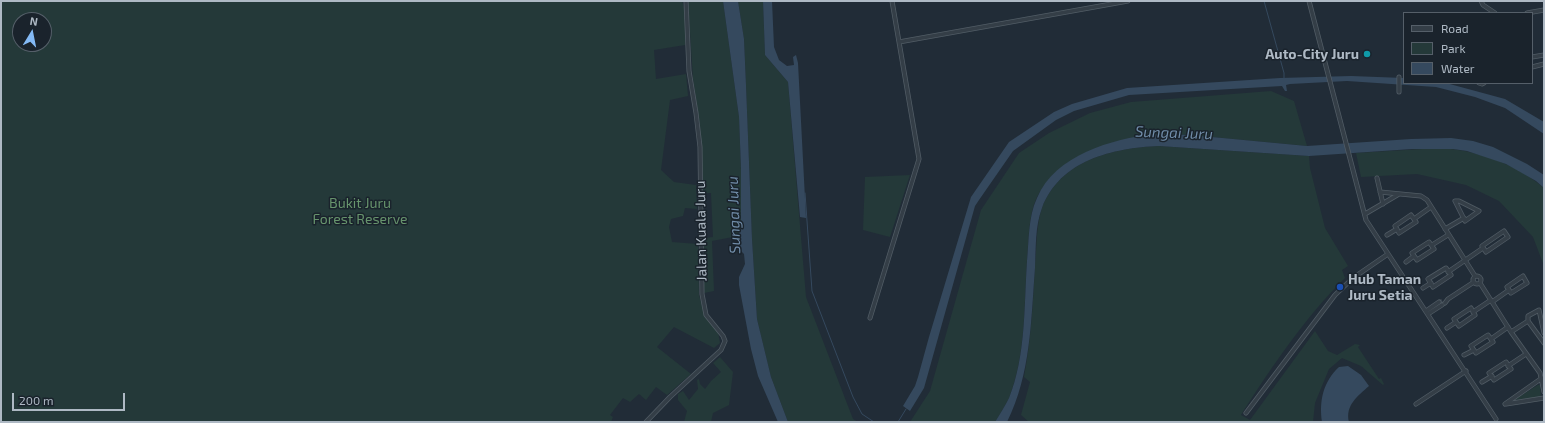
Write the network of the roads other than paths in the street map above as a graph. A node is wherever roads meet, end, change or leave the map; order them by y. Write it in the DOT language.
graph roads {
  1 [pos="686,1"];
  2 [pos="892,1"];
  3 [pos="1128,1"];
  4 [pos="1309,1"];
  5 [pos="1481,1"];
  6 [pos="1544,10"];
  7 [pos="1494,12"];
  8 [pos="1533,12"];
  9 [pos="899,42"];
  10 [pos="1544,55"];
  11 [pos="1533,57"];
  12 [pos="1544,64"];
  13 [pos="1533,67"];
  14 [pos="1399,78"];
  15 [pos="1399,92"];
  16 [pos="1377,178"];
  17 [pos="1380,192"];
  18 [pos="1399,194"];
  19 [pos="1383,204"];
  20 [pos="1431,207"];
  21 [pos="1365,214"];
  22 [pos="1464,218"];
  23 [pos="1414,219"];
  24 [pos="1397,230"];
  25 [pos="1445,230"];
  26 [pos="1387,235"];
  27 [pos="1448,235"];
  28 [pos="1432,246"];
  29 [pos="1483,248"];
  30 [pos="1388,254"];
  31 [pos="1414,256"];
  32 [pos="1465,260"];
  33 [pos="1406,262"];
  34 [pos="1448,272"];
  35 [pos="1475,276"];
  36 [pos="1474,282"];
  37 [pos="1431,283"];
  38 [pos="1480,283"];
  39 [pos="1423,288"];
  40 [pos="1509,290"];
  41 [pos="1492,301"];
  42 [pos="1473,312"];
  43 [pos="1427,313"];
  44 [pos="870,318"];
  45 [pos="1528,321"];
  46 [pos="1456,322"];
  47 [pos="1508,327"];
  48 [pos="1447,328"];
  49 [pos="1511,332"];
  50 [pos="1544,333"];
  51 [pos="1491,339"];
  52 [pos="1544,343"];
  53 [pos="1474,350"];
  54 [pos="1526,354"];
  55 [pos="1464,355"];
  56 [pos="1508,366"];
  57 [pos="1466,372"];
  58 [pos="1492,376"];
  59 [pos="1542,378"];
  60 [pos="1482,382"];
  61 [pos="1544,392"];
  62 [pos="1544,398"];
  63 [pos="1416,404"];
  64 [pos="1246,413"];
  65 [pos="1496,419"];
  66 [pos="646,422"];
  1 -- 66 [label="street, Jalan Kuala Juru"];
  2 -- 9 [label="street"];
  3 -- 9 [label="street"];
  4 -- 21 [label="street"];
  5 -- 7 [label="street"];
  6 -- 8 [label="street"];
  9 -- 44 [label="street"];
  10 -- 11 [label="street"];
  12 -- 13 [label="street"];
  14 -- 15 [label="street"];
  16 -- 17 [label="street"];
  17 -- 18 [label="street"];
  17 -- 19 [label="street"];
  18 -- 19 [label="street"];
  18 -- 20 [label="street"];
  19 -- 21 [label="street"];
  20 -- 23 [label="street"];
  20 -- 25 [label="street"];
  21 -- 30 [label="street"];
  22 -- 22 [label="street"];
  22 -- 25 [label="street"];
  23 -- 24 [label="street"];
  23 -- 24 [label="street"];
  24 -- 26 [label="street"];
  25 -- 27 [label="street"];
  27 -- 28 [label="street"];
  27 -- 32 [label="street"];
  28 -- 31 [label="street"];
  28 -- 31 [label="street"];
  29 -- 29 [label="street"];
  29 -- 32 [label="street"];
  30 -- 43 [label="street"];
  30 -- 64 [label="street"];
  31 -- 33 [label="street"];
  32 -- 34 [label="street"];
  32 -- 35 [label="street"];
  34 -- 37 [label="street"];
  34 -- 37 [label="street"];
  35 -- 36 [label="street"];
  35 -- 38 [label="street"];
  36 -- 38 [label="street"];
  36 -- 43 [label="street"];
  37 -- 39 [label="street"];
  38 -- 41 [label="street"];
  40 -- 40 [label="street"];
  40 -- 41 [label="street"];
  41 -- 42 [label="street"];
  41 -- 47 [label="street"];
  42 -- 46 [label="street"];
  42 -- 46 [label="street"];
  43 -- 57 [label="street"];
  45 -- 49 [label="street"];
  45 -- 50 [label="street"];
  45 -- 52 [label="street"];
  46 -- 48 [label="street"];
  47 -- 49 [label="street"];
  47 -- 51 [label="street"];
  49 -- 54 [label="street"];
  51 -- 53 [label="street"];
  51 -- 53 [label="street"];
  53 -- 55 [label="street"];
  54 -- 56 [label="street"];
  54 -- 59 [label="street"];
  56 -- 58 [label="street"];
  56 -- 58 [label="street"];
  57 -- 63 [label="street"];
  57 -- 65 [label="street"];
  58 -- 60 [label="street"];
  59 -- 61 [label="street"];
  59 -- 62 [label="street"];
}
